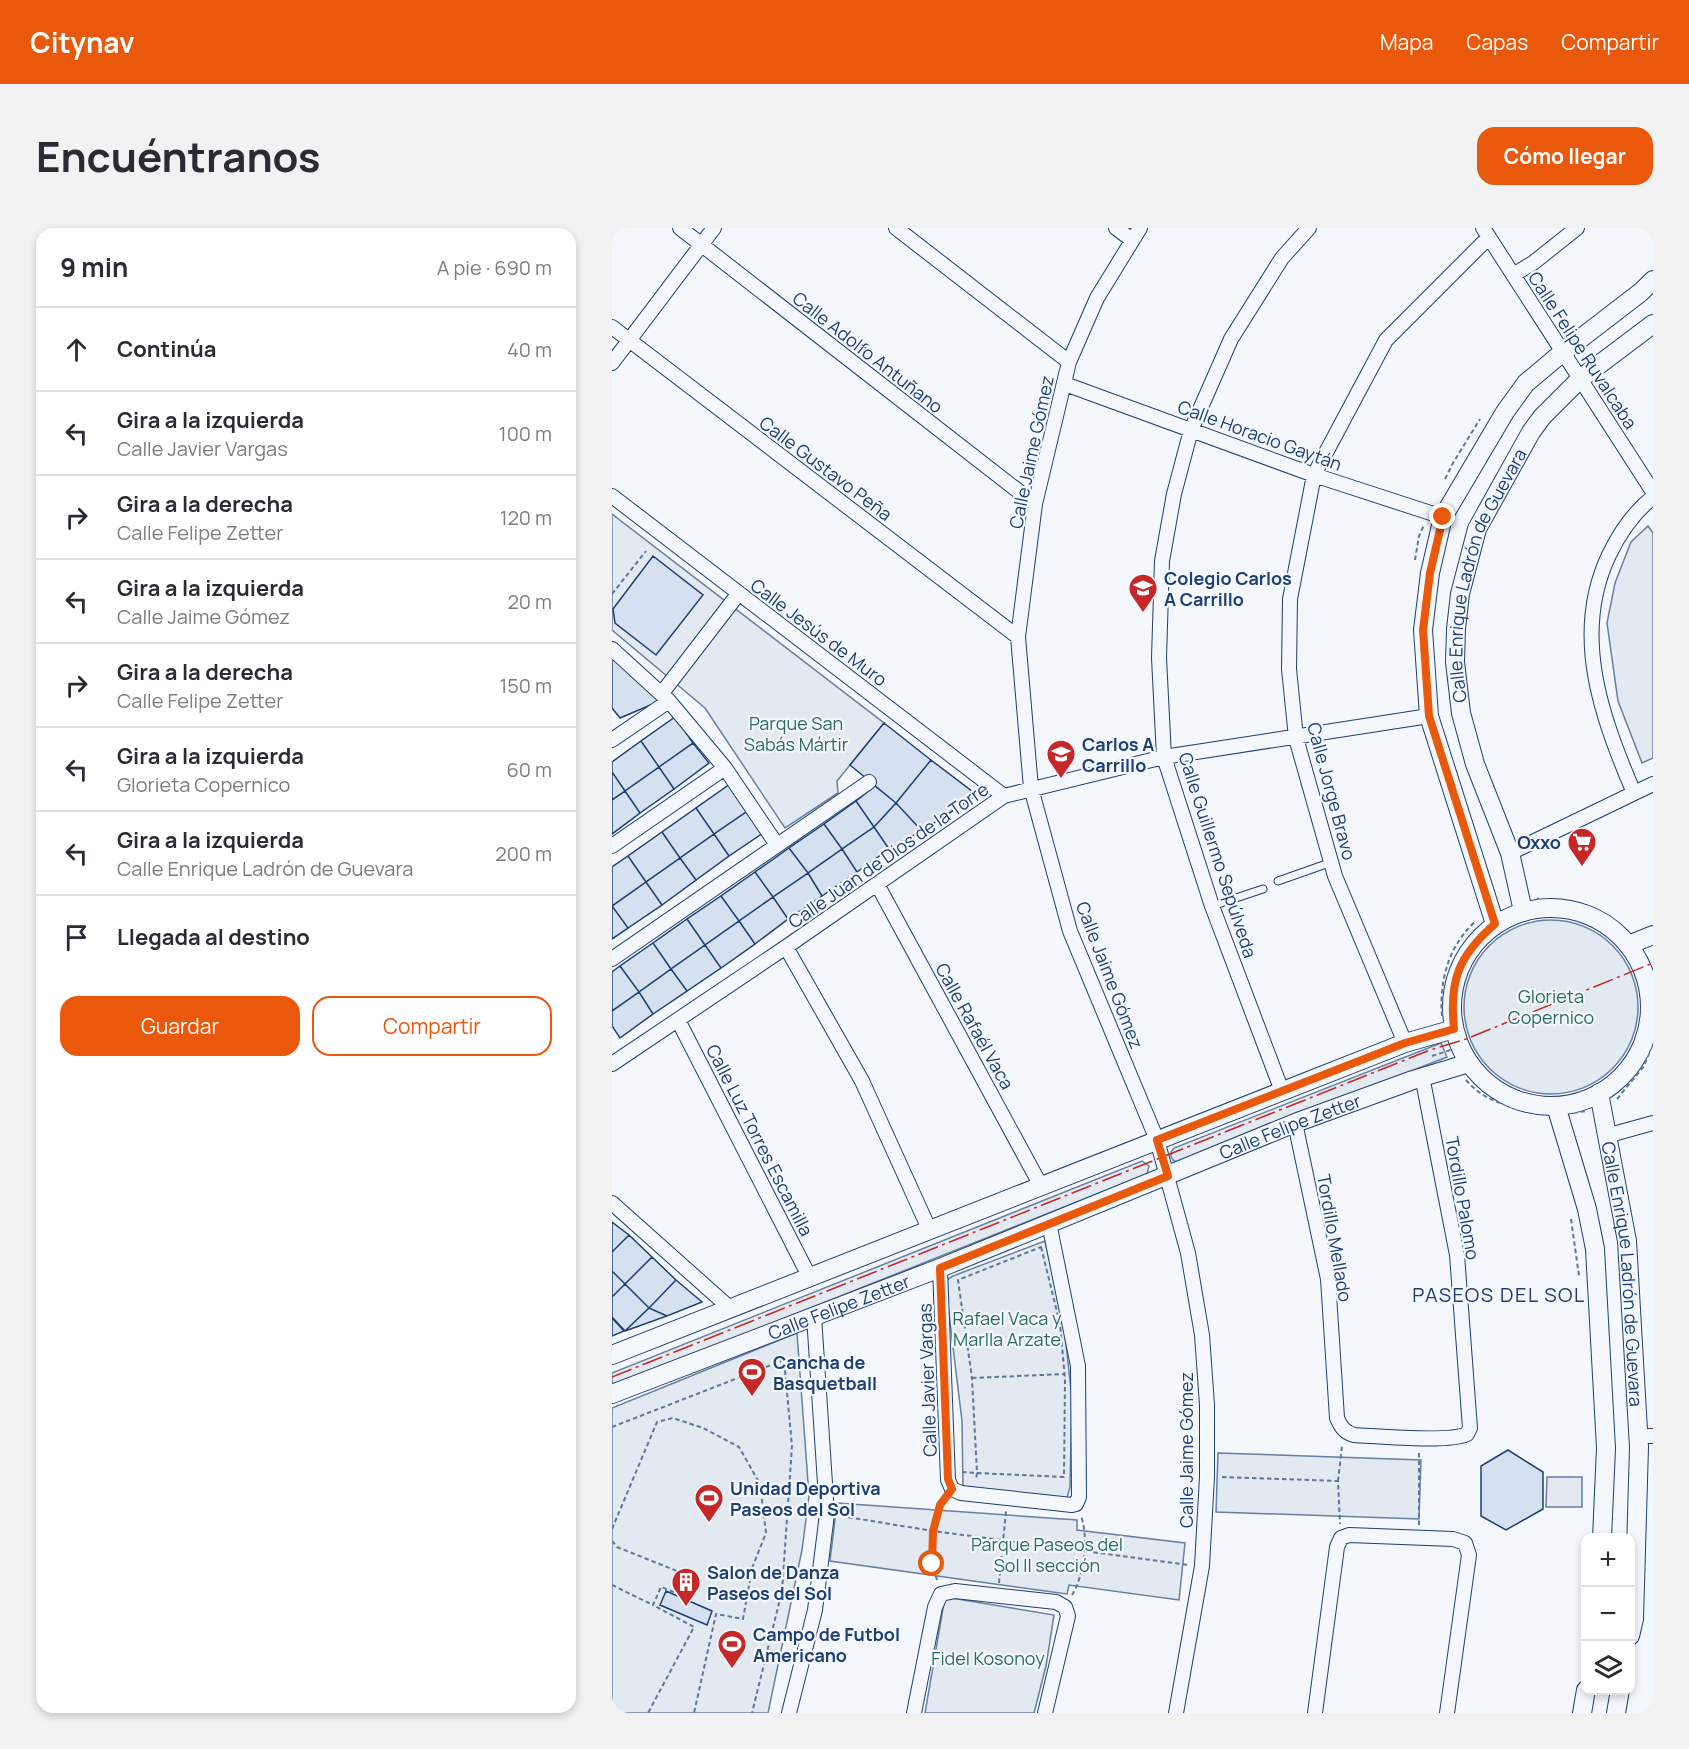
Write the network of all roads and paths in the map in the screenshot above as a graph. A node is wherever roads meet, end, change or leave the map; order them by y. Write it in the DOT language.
graph roads {
  1 [pos="680,228"];
  2 [pos="714,228"];
  3 [pos="896,228"];
  4 [pos="1116,228"];
  5 [pos="1309,228"];
  6 [pos="1577,228"];
  7 [pos="1486,232"];
  8 [pos="1136,234"];
  9 [pos="701,245"];
  10 [pos="1513,275"];
  11 [pos="1653,280"];
  12 [pos="1653,324"];
  13 [pos="612,327"];
  14 [pos="629,340"];
  15 [pos="1563,352"];
  16 [pos="1070,362"];
  17 [pos="612,363"];
  18 [pos="1580,379"];
  19 [pos="1065,384"];
  20 [pos="1191,430"];
  21 [pos="1314,475"];
  22 [pos="1653,492"];
  23 [pos="612,496"];
  24 [pos="1653,497"];
  25 [pos="1035,504"];
  26 [pos="1443,517"];
  27 [pos="646,551"];
  28 [pos="739,593"];
  29 [pos="612,594"];
  30 [pos="1018,637"];
  31 [pos="612,649"];
  32 [pos="666,697"];
  33 [pos="1429,716"];
  34 [pos="1296,738"];
  35 [pos="612,740"];
  36 [pos="1164,757"];
  37 [pos="724,768"];
  38 [pos="869,782"];
  39 [pos="1653,784"];
  40 [pos="1031,788"];
  41 [pos="1635,793"];
  42 [pos="1004,796"];
  43 [pos="777,845"];
  44 [pos="612,846"];
  45 [pos="1510,853"];
  46 [pos="1332,862"];
  47 [pos="1278,881"];
  48 [pos="877,884"];
  49 [pos="1263,889"];
  50 [pos="1532,894"];
  51 [pos="1212,906"];
  52 [pos="1523,911"];
  53 [pos="1495,924"];
  54 [pos="1639,940"];
  55 [pos="786,947"];
  56 [pos="612,959"];
  57 [pos="1651,982"];
  58 [pos="678,1020"];
  59 [pos="1454,1029"];
  60 [pos="1405,1043"];
  61 [pos="1469,1063"];
  62 [pos="612,1064"];
  63 [pos="1422,1076"];
  64 [pos="1282,1091"];
  65 [pos="1601,1100"];
  66 [pos="1557,1110"];
  67 [pos="1294,1123"];
  68 [pos="1653,1123"];
  69 [pos="1606,1136"];
  70 [pos="1157,1140"];
  71 [pos="1168,1176"];
  72 [pos="1041,1186"];
  73 [pos="612,1203"];
  74 [pos="1049,1223"];
  75 [pos="930,1231"];
  76 [pos="940,1268"];
  77 [pos="809,1276"];
  78 [pos="731,1309"];
  79 [pos="813,1316"];
  80 [pos="612,1355"];
  81 [pos="1065,1374"];
  82 [pos="972,1378"];
  83 [pos="612,1394"];
  84 [pos="612,1427"];
  85 [pos="1344,1431"];
  86 [pos="1419,1438"];
  87 [pos="1643,1440"];
  88 [pos="1606,1448"];
  89 [pos="948,1472"];
  90 [pos="977,1473"];
  91 [pos="1207,1477"];
  92 [pos="1338,1481"];
  93 [pos="952,1489"];
  94 [pos="976,1495"];
  95 [pos="1007,1499"];
  96 [pos="1076,1504"];
  97 [pos="826,1514"];
  98 [pos="612,1529"];
  99 [pos="933,1531"];
  100 [pos="1602,1533"];
  101 [pos="1341,1538"];
  102 [pos="1419,1538"];
  103 [pos="1003,1540"];
  104 [pos="612,1541"];
  105 [pos="1085,1551"];
  106 [pos="1202,1566"];
  107 [pos="612,1585"];
  108 [pos="941,1594"];
  109 [pos="998,1596"];
  110 [pos="1635,1599"];
  111 [pos="653,1605"];
  112 [pos="1065,1607"];
  113 [pos="1585,1695"];
  114 [pos="1619,1695"];
  115 [pos="648,1713"];
  116 [pos="694,1713"];
  117 [pos="753,1713"];
  118 [pos="789,1713"];
  119 [pos="914,1713"];
  120 [pos="1045,1713"];
  121 [pos="1176,1713"];
  122 [pos="1315,1713"];
  123 [pos="1447,1713"];
  124 [pos="1582,1713"];
  125 [pos="1616,1713"];
  1 -- 9 [label="street, Calle Adolfo Antuñano"];
  2 -- 9 [label="street"];
  3 -- 16 [label="street"];
  4 -- 8 [label="street"];
  5 -- 20 [label="street, Calle Guillermo Sepúlveda"];
  6 -- 10 [label="street"];
  7 -- 10 [label="street, Calle Felipe Ruvalcaba"];
  7 -- 21 [label="street, Calle Jorge Bravo"];
  8 -- 16 [label="street, Calle Jaime Gómez"];
  9 -- 14 [label="street"];
  9 -- 25 [label="street, Calle Adolfo Antuñano"];
  10 -- 15 [label="street, Calle Felipe Ruvalcaba"];
  11 -- 15 [label="main road, Calle Enrique Ladrón de Guevara"];
  12 -- 18 [label="main road, Calle Enrique Ladrón de Guevara"];
  13 -- 14 [label="street, Calle Gustavo Peña"];
  14 -- 17 [label="street"];
  14 -- 30 [label="street, Calle Gustavo Peña"];
  15 -- 18 [label="street, Calle Felipe Ruvalcaba"];
  15 -- 26 [label="main road, Calle Enrique Ladrón de Guevara"];
  16 -- 19 [label="street, Calle Jaime Gómez"];
  18 -- 22 [label="street, Calle Felipe Ruvalcaba"];
  18 -- 45 [label="main road, Calle Enrique Ladrón de Guevara"];
  19 -- 20 [label="street, Calle Horacio Gaytán"];
  19 -- 25 [label="street, Calle Jaime Gómez"];
  20 -- 21 [label="street, Calle Horacio Gaytán"];
  20 -- 36 [label="street, Calle Guillermo Sepúlveda"];
  21 -- 26 [label="street, Calle Horacio Gaytán"];
  21 -- 34 [label="street, Calle Jorge Bravo"];
  23 -- 28 [label="street, Calle Jesús de Muro"];
  24 -- 41 [label="street"];
  25 -- 30 [label="street, Calle Jaime Gómez"];
  26 -- 33 [label="main road, Calle Enrique Ladrón de Guevara"];
  27 -- 29 [label="path"];
  28 -- 32 [label="street"];
  28 -- 42 [label="street, Calle Jesús de Muro"];
  30 -- 40 [label="street, Calle Jaime Gómez"];
  31 -- 32 [label="street"];
  32 -- 35 [label="street"];
  32 -- 37 [label="street"];
  33 -- 34 [label="street, Calle Juan de Dios de la Torre"];
  33 -- 53 [label="main road, Calle Enrique Ladrón de Guevara"];
  34 -- 36 [label="street, Calle Juan de Dios de la Torre"];
  34 -- 46 [label="street, Calle Jorge Bravo"];
  36 -- 40 [label="street, Calle Juan de Dios de la Torre"];
  36 -- 51 [label="street, Calle Guillermo Sepúlveda"];
  37 -- 43 [label="street"];
  37 -- 44 [label="street"];
  38 -- 43 [label="street"];
  39 -- 41 [label="street"];
  40 -- 42 [label="street, Calle Juan de Dios de la Torre"];
  40 -- 70 [label="street, Calle Jaime Gómez"];
  41 -- 45 [label="street"];
  42 -- 48 [label="street, Calle Juan de Dios de la Torre"];
  43 -- 56 [label="street"];
  45 -- 52 [label="main road, Calle Enrique Ladrón de Guevara"];
  46 -- 47 [label="lane"];
  46 -- 60 [label="street, Calle Jorge Bravo"];
  48 -- 55 [label="street, Calle Juan de Dios de la Torre"];
  48 -- 72 [label="street, Calle Rafaél Vaca"];
  49 -- 51 [label="lane"];
  50 -- 54 [label="path"];
  51 -- 64 [label="street, Calle Guillermo Sepúlveda"];
  52 -- 53 [label="main road"];
  52 -- 54 [label="main road"];
  53 -- 59 [label="main road"];
  54 -- 57 [label="path"];
  54 -- 57 [label="main road"];
  55 -- 58 [label="street, Calle Juan de Dios de la Torre"];
  55 -- 75 [label="street"];
  57 -- 65 [label="main road"];
  58 -- 62 [label="street, Calle Juan de Dios de la Torre"];
  58 -- 77 [label="street, Calle Luz Torres Escamilla"];
  59 -- 60 [label="main road, Calle Felipe Zetter"];
  59 -- 61 [label="main road"];
  60 -- 64 [label="main road, Calle Felipe Zetter"];
  61 -- 63 [label="main road, Calle Felipe Zetter"];
  61 -- 66 [label="main road"];
  63 -- 67 [label="main road, Calle Felipe Zetter"];
  63 -- 86 [label="street, Tordillo Palomo"];
  64 -- 70 [label="main road, Calle Felipe Zetter"];
  65 -- 66 [label="path"];
  65 -- 66 [label="main road"];
  65 -- 69 [label="main road, Calle Enrique Ladrón de Guevara"];
  66 -- 88 [label="main road, Calle Enrique Ladrón de Guevara"];
  67 -- 71 [label="main road, Calle Felipe Zetter"];
  67 -- 85 [label="street, Tordillo Mellado"];
  68 -- 69 [label="street"];
  69 -- 87 [label="main road, Calle Enrique Ladrón de Guevara"];
  70 -- 71 [label="street, Calle Jaime Gómez"];
  70 -- 72 [label="main road, Calle Felipe Zetter"];
  71 -- 74 [label="main road, Calle Felipe Zetter"];
  71 -- 91 [label="street, Calle Jaime Gómez"];
  72 -- 75 [label="main road, Calle Felipe Zetter"];
  73 -- 78 [label="street"];
  74 -- 76 [label="main road, Calle Felipe Zetter"];
  74 -- 96 [label="street"];
  75 -- 77 [label="main road, Calle Felipe Zetter"];
  76 -- 79 [label="main road, Calle Felipe Zetter"];
  76 -- 89 [label="street, Calle Javier Vargas"];
  77 -- 78 [label="main road, Calle Felipe Zetter"];
  78 -- 80 [label="main road, Calle Felipe Zetter"];
  79 -- 83 [label="main road, Calle Felipe Zetter"];
  79 -- 97 [label="street"];
  81 -- 82 [label="path"];
  81 -- 82 [label="path"];
  81 -- 90 [label="path"];
  82 -- 90 [label="path"];
  84 -- 117 [label="path"];
  85 -- 86 [label="street"];
  85 -- 92 [label="path"];
  86 -- 102 [label="path"];
  87 -- 88 [label="main road"];
  87 -- 110 [label="main road, Calle Enrique Ladrón de Guevara"];
  88 -- 100 [label="main road, Calle Enrique Ladrón de Guevara"];
  89 -- 90 [label="path"];
  89 -- 93 [label="street, Calle Javier Vargas"];
  90 -- 94 [label="path"];
  91 -- 92 [label="path"];
  91 -- 106 [label="street, Calle Jaime Gómez"];
  92 -- 101 [label="path"];
  93 -- 94 [label="street"];
  93 -- 99 [label="path"];
  94 -- 95 [label="street"];
  95 -- 96 [label="street"];
  95 -- 103 [label="path"];
  96 -- 105 [label="path"];
  97 -- 99 [label="path"];
  97 -- 118 [label="street"];
  98 -- 116 [label="path"];
  99 -- 103 [label="path"];
  99 -- 108 [label="path"];
  101 -- 102 [label="street"];
  101 -- 122 [label="street"];
  102 -- 123 [label="street"];
  103 -- 105 [label="path"];
  103 -- 109 [label="path"];
  104 -- 111 [label="path"];
  105 -- 106 [label="path"];
  105 -- 112 [label="path"];
  106 -- 121 [label="street, Calle Jaime Gómez"];
  107 -- 111 [label="path"];
  108 -- 109 [label="street"];
  108 -- 119 [label="street"];
  109 -- 112 [label="street"];
  111 -- 115 [label="path"];
  112 -- 120 [label="street"];
  113 -- 124 [label="main road"];
  114 -- 125 [label="main road"];
}
